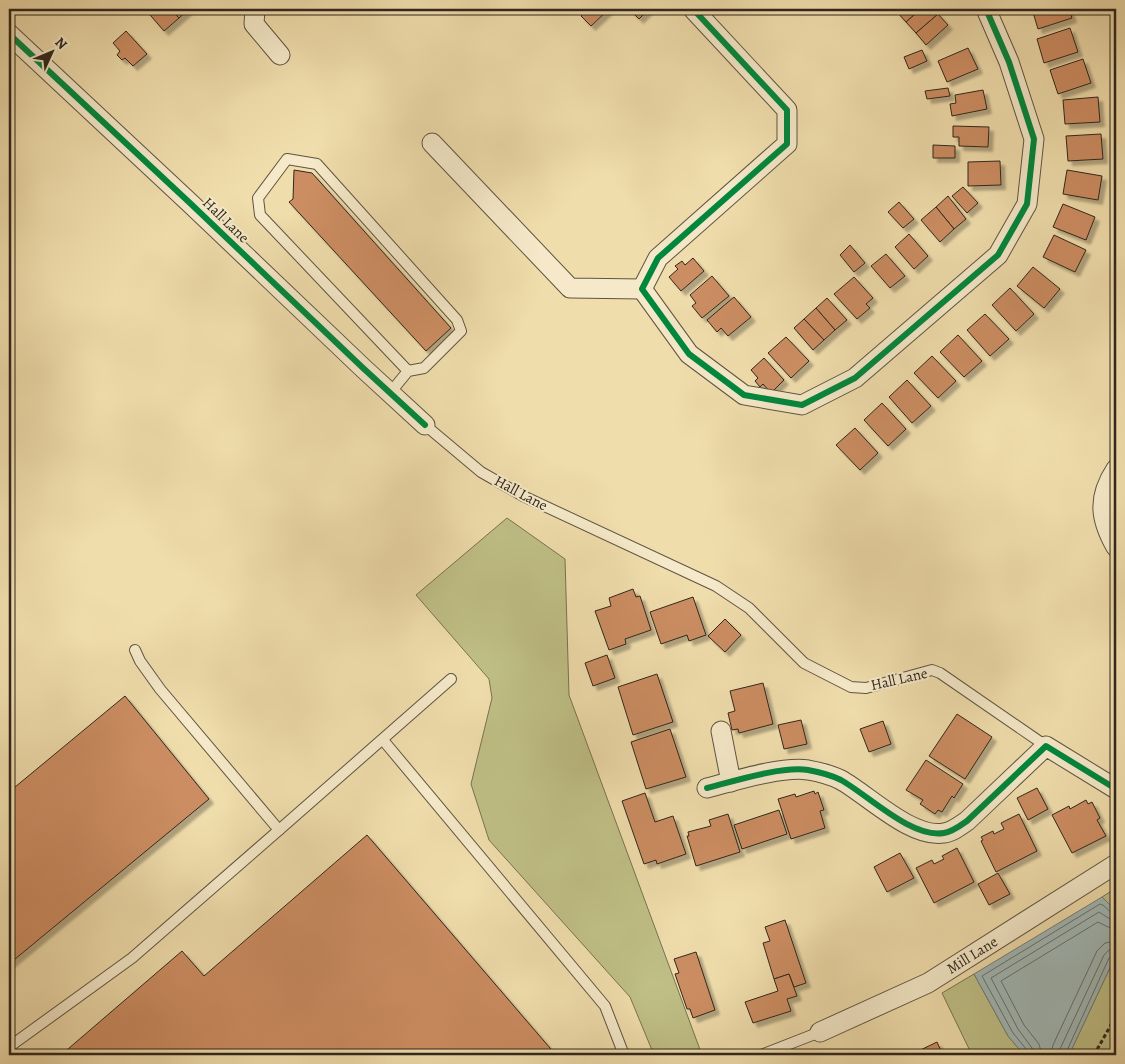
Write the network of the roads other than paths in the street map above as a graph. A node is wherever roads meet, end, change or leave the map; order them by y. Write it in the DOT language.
graph roads {
  1 [pos="254,9"];
  2 [pos="693,9"];
  3 [pos="986,9"];
  4 [pos="9,34"];
  5 [pos="280,55"];
  6 [pos="432,143"];
  7 [pos="642,289"];
  8 [pos="408,371"];
  9 [pos="390,393"];
  10 [pos="425,425"];
  11 [pos="1116,469"];
  12 [pos="1116,547"];
  13 [pos="135,650"];
  14 [pos="451,679"];
  15 [pos="720,731"];
  16 [pos="383,740"];
  17 [pos="1046,746"];
  18 [pos="731,782"];
  19 [pos="708,788"];
  20 [pos="1116,789"];
  21 [pos="278,830"];
  22 [pos="1116,864"];
  23 [pos="820,1032"];
  24 [pos="9,1047"];
  25 [pos="624,1055"];
  26 [pos="761,1055"];
  1 -- 5 [label="street"];
  2 -- 7 [label="street"];
  3 -- 7 [label="street"];
  4 -- 9 [label="street, Hall Lane"];
  6 -- 7 [label="street"];
  8 -- 8 [label="lane"];
  8 -- 9 [label="lane"];
  9 -- 10 [label="street, Hall Lane"];
  10 -- 17 [label="lane, Hall Lane"];
  11 -- 12 [label="street"];
  13 -- 21 [label="lane"];
  14 -- 16 [label="lane"];
  15 -- 18 [label="street"];
  16 -- 21 [label="lane"];
  16 -- 25 [label="lane"];
  17 -- 18 [label="street"];
  17 -- 20 [label="street, Hall Lane"];
  18 -- 19 [label="street"];
  21 -- 24 [label="lane"];
  22 -- 23 [label="street, Mill Lane"];
  23 -- 26 [label="lane"];
}
